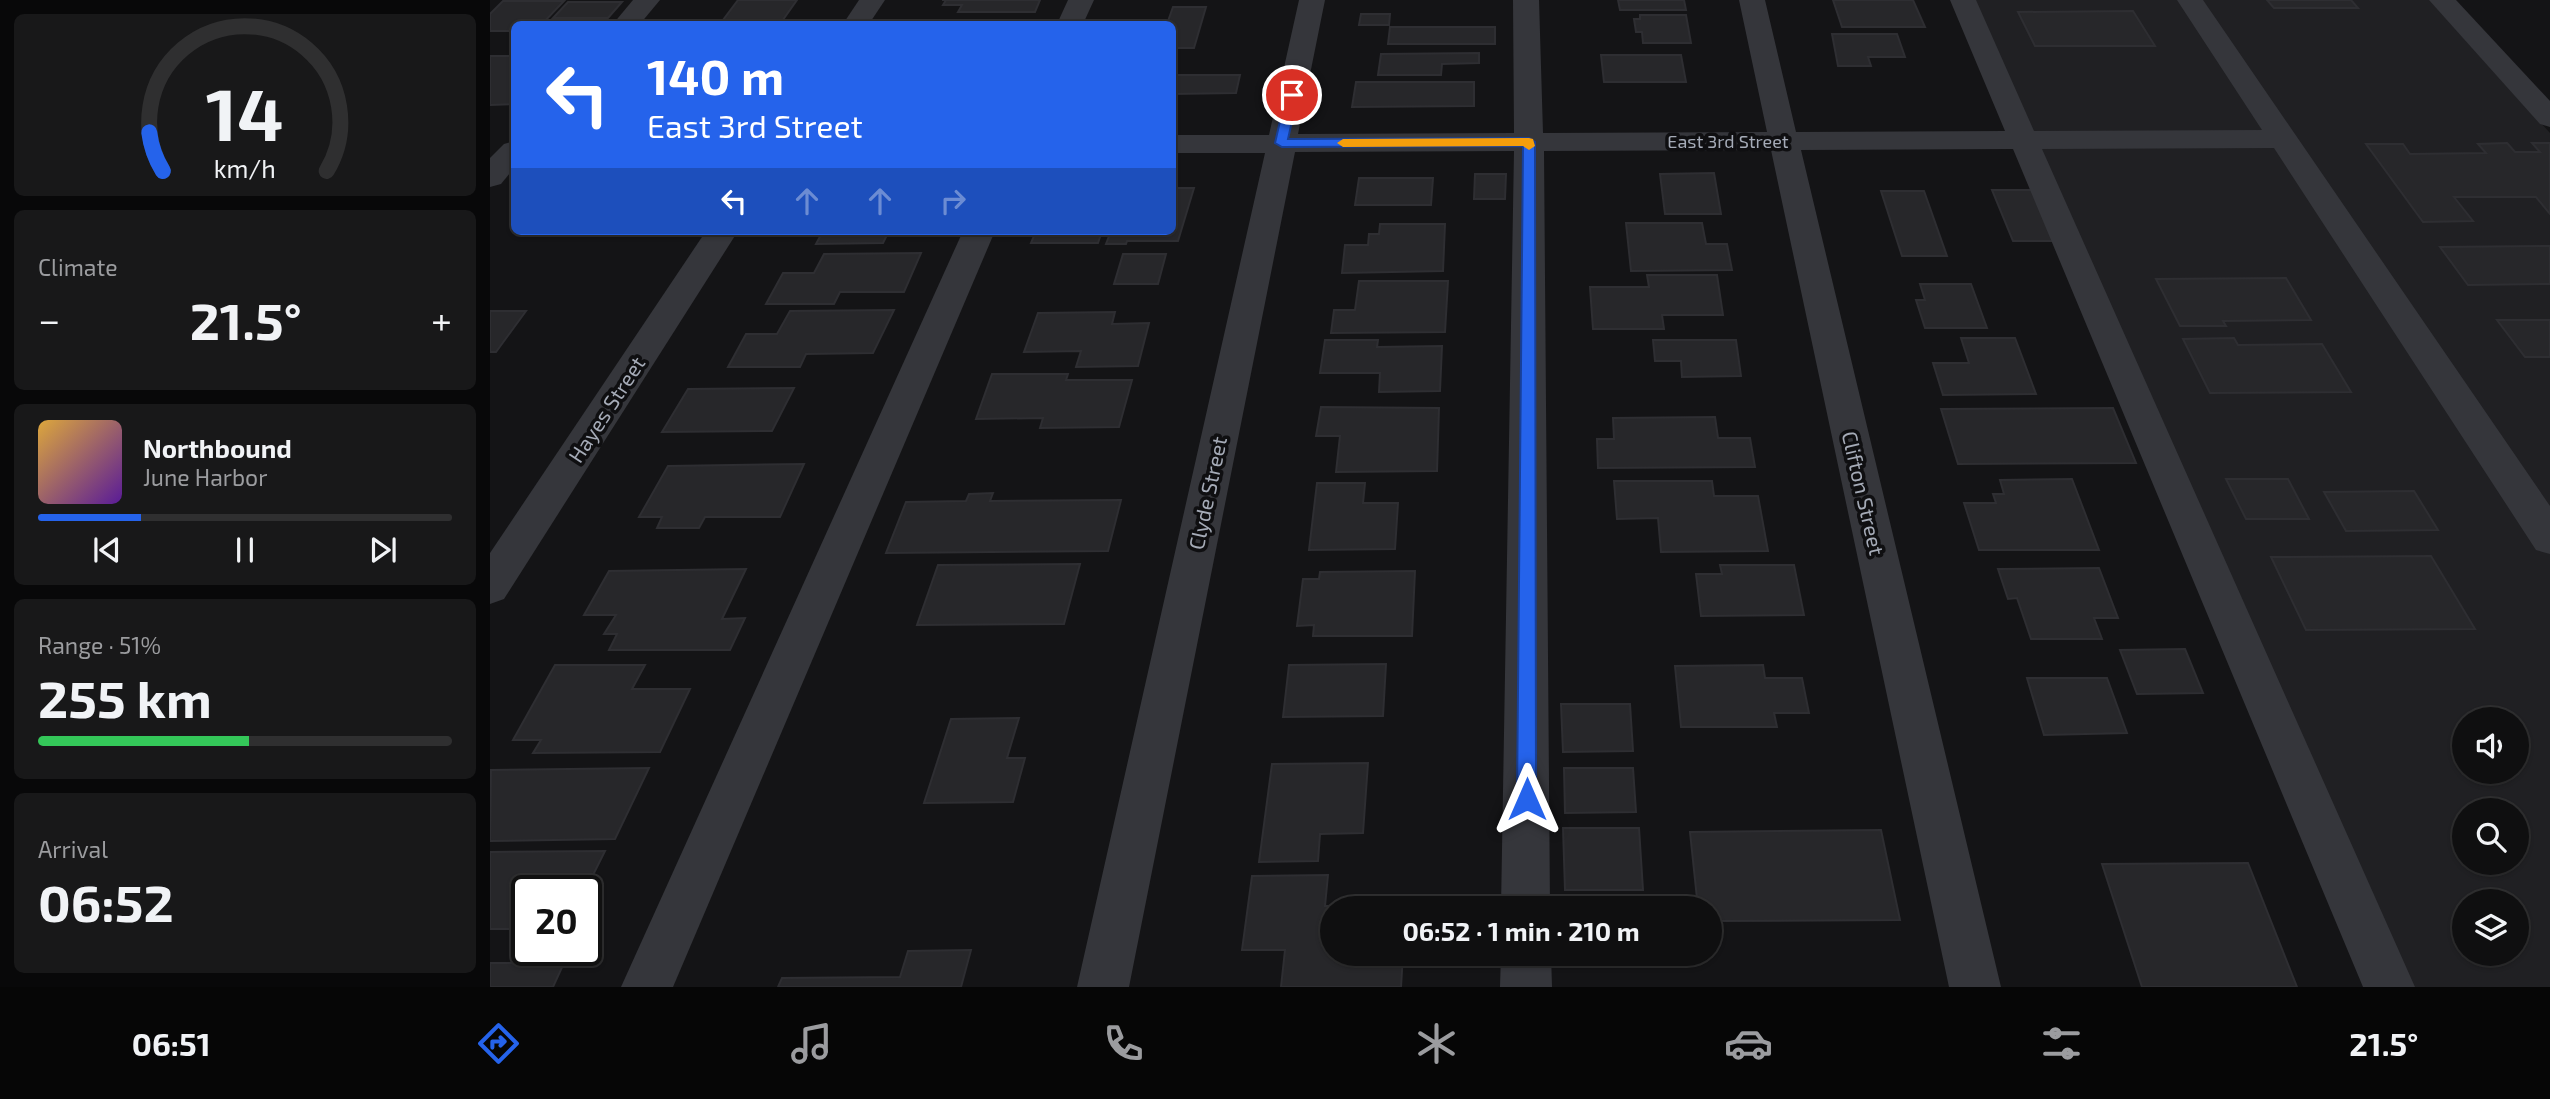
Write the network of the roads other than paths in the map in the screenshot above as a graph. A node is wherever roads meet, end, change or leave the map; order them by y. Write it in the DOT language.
graph roads {
  1 [pos="647,0"];
  2 [pos="872,0"];
  3 [pos="1081,0"];
  4 [pos="1312,0"];
  5 [pos="1526,0"];
  6 [pos="1752,0"];
  7 [pos="1963,0"];
  8 [pos="2190,0"];
  9 [pos="2442,0"];
  10 [pos="628,21"];
  11 [pos="858,21"];
  12 [pos="1071,21"];
  13 [pos="2550,118"];
  14 [pos="2284,139"];
  15 [pos="2025,140"];
  16 [pos="1784,141"];
  17 [pos="1529,142"];
  18 [pos="1282,143"];
  19 [pos="1176,144"];
  20 [pos="490,147"];
  21 [pos="511,148"];
  22 [pos="511,152"];
  23 [pos="490,177"];
  24 [pos="719,235"];
  25 [pos="977,235"];
  26 [pos="2550,538"];
  27 [pos="490,587"];
  28 [pos="1526,896"];
  29 [pos="1526,966"];
  30 [pos="647,987"];
  31 [pos="1103,987"];
  32 [pos="1526,987"];
  33 [pos="1975,987"];
  34 [pos="2389,987"];
  1 -- 10 [label="street"];
  2 -- 11 [label="street"];
  3 -- 12 [label="street"];
  4 -- 18 [label="street, Clyde Street"];
  5 -- 17 [label="street"];
  6 -- 16 [label="street, Clifton Street"];
  7 -- 15 [label="street"];
  8 -- 14 [label="street"];
  9 -- 13 [label="street"];
  14 -- 15 [label="street, East 3rd Street"];
  14 -- 26 [label="street"];
  15 -- 16 [label="street, East 3rd Street"];
  15 -- 34 [label="street"];
  16 -- 17 [label="street, East 3rd Street"];
  16 -- 33 [label="street, Clifton Street"];
  17 -- 18 [label="street, East 3rd Street"];
  17 -- 28 [label="street"];
  18 -- 19 [label="street, East 3rd Street"];
  18 -- 31 [label="street, Clyde Street"];
  20 -- 21 [label="street"];
  22 -- 23 [label="street"];
  24 -- 27 [label="street, Hayes Street"];
  25 -- 30 [label="street"];
  29 -- 32 [label="street"];
}
